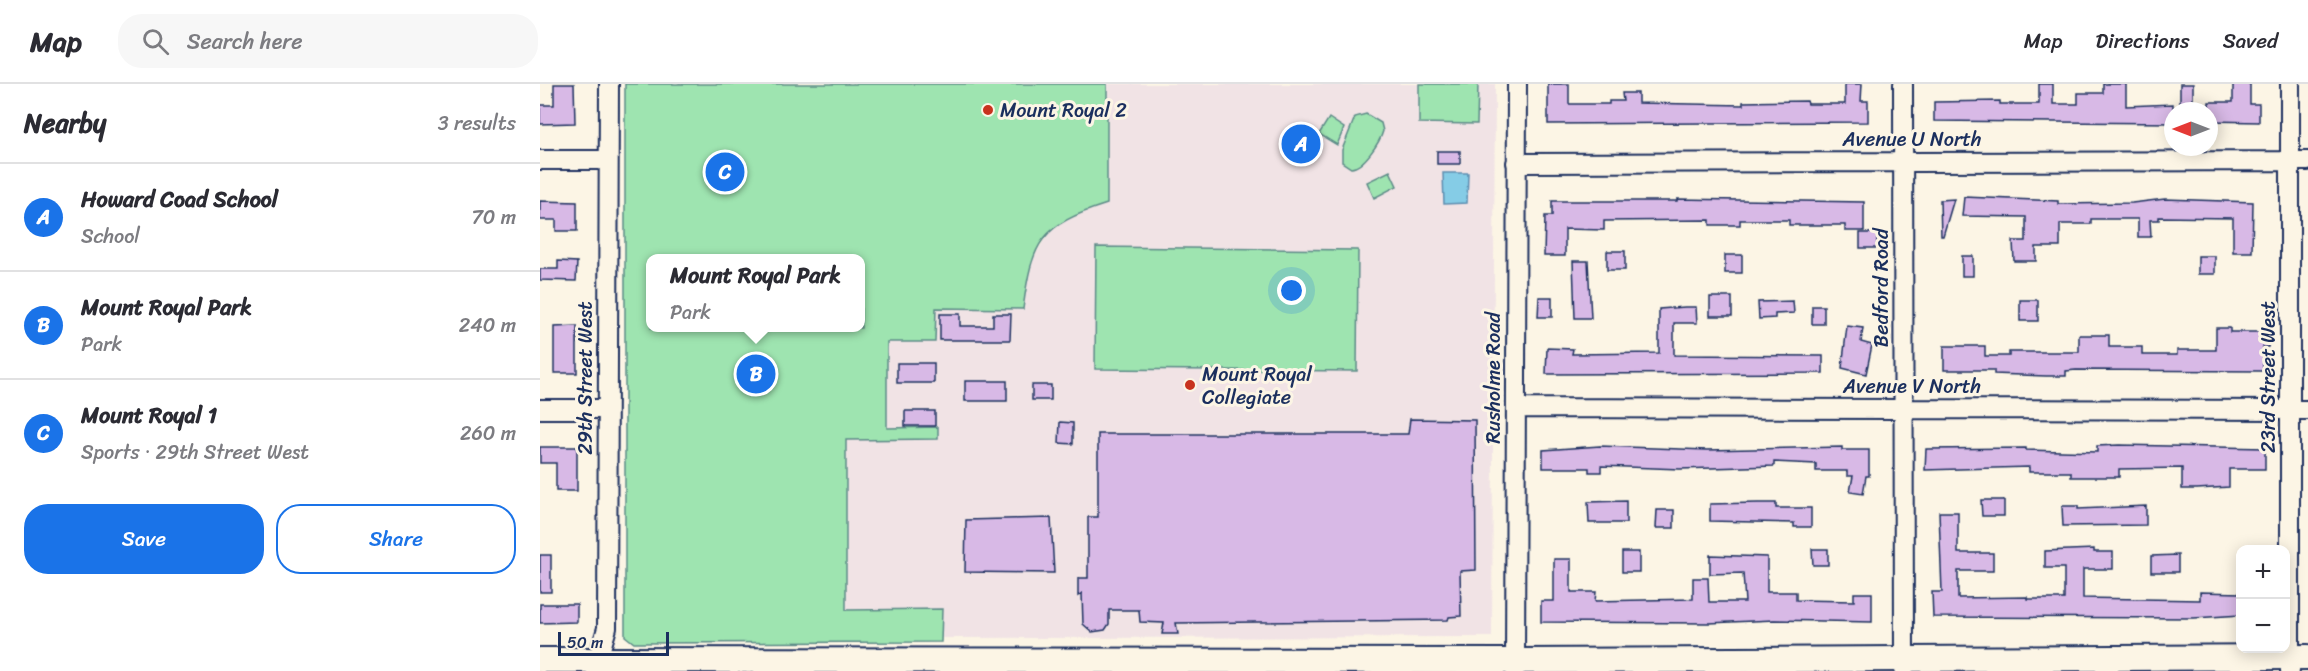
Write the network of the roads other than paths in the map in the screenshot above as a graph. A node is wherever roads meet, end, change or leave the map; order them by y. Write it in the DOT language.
graph roads {
  1 [pos="609,84"];
  2 [pos="1517,84"];
  3 [pos="1903,84"];
  4 [pos="2290,84"];
  5 [pos="540,160"];
  6 [pos="608,160"];
  7 [pos="2300,161"];
  8 [pos="1903,162"];
  9 [pos="1516,163"];
  10 [pos="1516,408"];
  11 [pos="1904,408"];
  12 [pos="540,409"];
  13 [pos="607,409"];
  14 [pos="2299,410"];
  15 [pos="540,660"];
  16 [pos="2296,662"];
  17 [pos="596,665"];
  18 [pos="1064,665"];
  19 [pos="1904,665"];
  20 [pos="1515,666"];
  1 -- 6 [label="street, 29th Street West"];
  2 -- 9 [label="street, Rusholme Road"];
  3 -- 8 [label="street, Bedford Road"];
  4 -- 7 [label="street, 23rd Street West"];
  5 -- 6 [label="street"];
  6 -- 13 [label="street, 29th Street West"];
  7 -- 8 [label="street, Avenue U North"];
  7 -- 14 [label="street, 23rd Street West"];
  8 -- 9 [label="street, Avenue U North"];
  8 -- 11 [label="street, Bedford Road"];
  9 -- 10 [label="street, Rusholme Road"];
  10 -- 11 [label="street, Avenue V North"];
  10 -- 20 [label="street, Rusholme Road"];
  11 -- 14 [label="street, Avenue V North"];
  11 -- 19 [label="street, Bedford Road"];
  12 -- 13 [label="street"];
  13 -- 17 [label="street, 29th Street West"];
  14 -- 16 [label="street, 23rd Street West"];
  15 -- 17 [label="street"];
  16 -- 19 [label="street"];
  17 -- 18 [label="street"];
  18 -- 20 [label="street"];
  19 -- 20 [label="street"];
}
